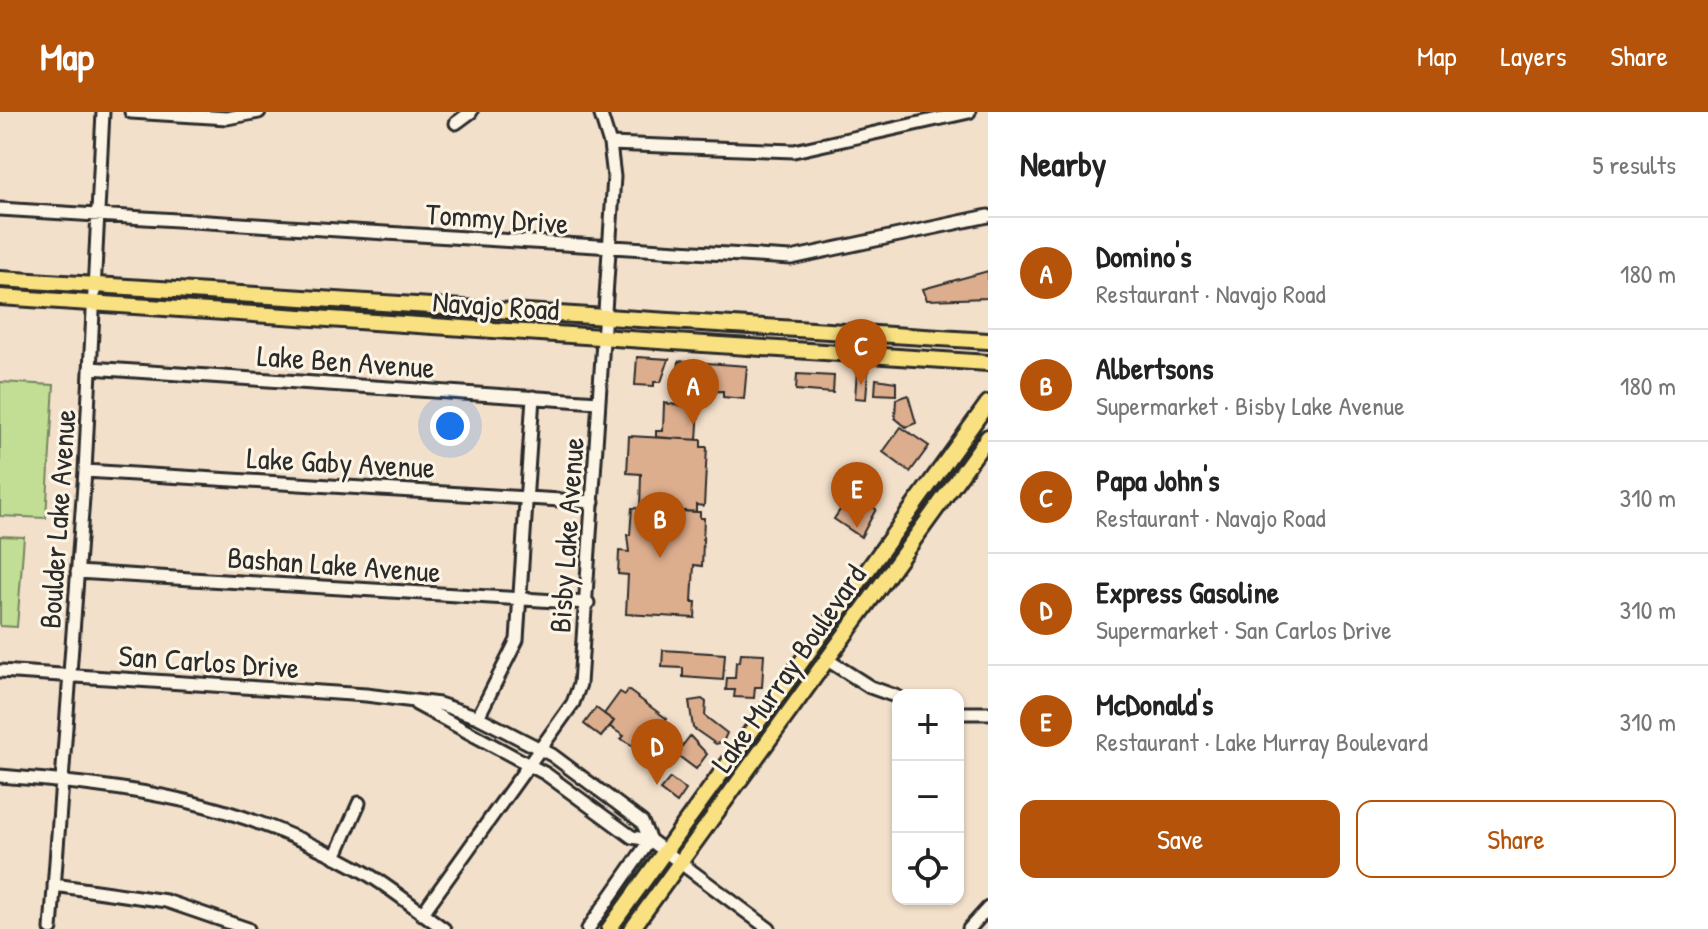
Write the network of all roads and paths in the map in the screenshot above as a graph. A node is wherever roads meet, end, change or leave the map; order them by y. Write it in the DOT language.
graph roads {
  1 [pos="103,112"];
  2 [pos="131,112"];
  3 [pos="259,112"];
  4 [pos="471,112"];
  5 [pos="600,112"];
  6 [pos="969,112"];
  7 [pos="456,123"];
  8 [pos="610,144"];
  9 [pos="0,209"];
  10 [pos="988,216"];
  11 [pos="96,217"];
  12 [pos="610,249"];
  13 [pos="0,279"];
  14 [pos="94,284"];
  15 [pos="0,297"];
  16 [pos="93,303"];
  17 [pos="605,317"];
  18 [pos="826,332"];
  19 [pos="603,338"];
  20 [pos="988,341"];
  21 [pos="760,349"];
  22 [pos="988,363"];
  23 [pos="90,368"];
  24 [pos="533,397"];
  25 [pos="598,402"];
  26 [pos="988,403"];
  27 [pos="988,437"];
  28 [pos="85,471"];
  29 [pos="526,497"];
  30 [pos="593,502"];
  31 [pos="77,572"];
  32 [pos="521,600"];
  33 [pos="588,603"];
  34 [pos="824,629"];
  35 [pos="809,653"];
  36 [pos="826,659"];
  37 [pos="0,671"];
  38 [pos="71,676"];
  39 [pos="807,687"];
  40 [pos="892,695"];
  41 [pos="415,704"];
  42 [pos="964,713"];
  43 [pos="988,713"];
  44 [pos="478,717"];
  45 [pos="541,749"];
  46 [pos="530,765"];
  47 [pos="0,776"];
  48 [pos="61,781"];
  49 [pos="359,803"];
  50 [pos="650,840"];
  51 [pos="665,852"];
  52 [pos="335,857"];
  53 [pos="680,863"];
  54 [pos="54,885"];
  55 [pos="988,908"];
  56 [pos="422,914"];
  57 [pos="51,929"];
  58 [pos="248,929"];
  59 [pos="444,929"];
  60 [pos="588,929"];
  61 [pos="609,929"];
  62 [pos="632,929"];
  63 [pos="769,929"];
  64 [pos="969,929"];
  1 -- 11 [label="street, Boulder Lake Avenue"];
  2 -- 3 [label="street"];
  4 -- 7 [label="street"];
  5 -- 8 [label="street, Bisby Lake Avenue"];
  6 -- 8 [label="street"];
  8 -- 12 [label="street, Bisby Lake Avenue"];
  9 -- 11 [label="street, Tommy Drive"];
  10 -- 12 [label="street, Tommy Drive"];
  11 -- 12 [label="street, Tommy Drive"];
  11 -- 14 [label="street, Boulder Lake Avenue"];
  12 -- 17 [label="street, Bisby Lake Avenue"];
  13 -- 14 [label="main road, Navajo Road"];
  14 -- 16 [label="street, Boulder Lake Avenue"];
  14 -- 17 [label="main road, Navajo Road"];
  15 -- 16 [label="main road, Navajo Road"];
  16 -- 19 [label="main road, Navajo Road"];
  16 -- 23 [label="street, Boulder Lake Avenue"];
  17 -- 18 [label="main road, Navajo Road"];
  17 -- 19 [label="street, Bisby Lake Avenue"];
  18 -- 20 [label="main road, Navajo Road"];
  18 -- 21 [label="main road"];
  19 -- 21 [label="main road, Navajo Road"];
  19 -- 25 [label="street, Bisby Lake Avenue"];
  21 -- 22 [label="main road, Navajo Road"];
  23 -- 24 [label="street, Lake Ben Avenue"];
  23 -- 28 [label="street, Boulder Lake Avenue"];
  24 -- 25 [label="street, Lake Ben Avenue"];
  24 -- 29 [label="street"];
  25 -- 30 [label="street, Bisby Lake Avenue"];
  26 -- 34 [label="main road, Lake Murray Boulevard"];
  27 -- 36 [label="main road, Lake Murray Boulevard"];
  28 -- 29 [label="street, Lake Gaby Avenue"];
  28 -- 31 [label="street, Boulder Lake Avenue"];
  29 -- 30 [label="street, Lake Gaby Avenue"];
  29 -- 32 [label="street"];
  30 -- 33 [label="street, Bisby Lake Avenue"];
  31 -- 32 [label="street, Bashan Lake Avenue"];
  31 -- 38 [label="street, Boulder Lake Avenue"];
  32 -- 33 [label="street, Bashan Lake Avenue"];
  32 -- 44 [label="street"];
  33 -- 45 [label="street, Bisby Lake Avenue"];
  34 -- 35 [label="main road, Lake Murray Boulevard"];
  34 -- 36 [label="main road"];
  35 -- 39 [label="main road"];
  35 -- 51 [label="main road, Lake Murray Boulevard"];
  36 -- 39 [label="main road, Lake Murray Boulevard"];
  36 -- 40 [label="street"];
  37 -- 38 [label="street, San Carlos Drive"];
  38 -- 41 [label="street, San Carlos Drive"];
  38 -- 48 [label="street, Boulder Lake Avenue"];
  39 -- 53 [label="main road, Lake Murray Boulevard"];
  41 -- 44 [label="street, San Carlos Drive"];
  41 -- 46 [label="street, San Carlos Drive"];
  42 -- 43 [label="street"];
  44 -- 45 [label="street, San Carlos Drive"];
  45 -- 46 [label="street, Bisby Lake Avenue"];
  45 -- 50 [label="street, San Carlos Drive"];
  46 -- 50 [label="street, San Carlos Drive"];
  46 -- 56 [label="street, Bisby Lake Avenue"];
  47 -- 48 [label="street"];
  48 -- 52 [label="street"];
  48 -- 54 [label="street, Boulder Lake Avenue"];
  49 -- 52 [label="street"];
  50 -- 51 [label="street, San Carlos Drive"];
  50 -- 60 [label="street"];
  51 -- 53 [label="street, San Carlos Drive"];
  51 -- 61 [label="main road, Lake Murray Boulevard"];
  52 -- 56 [label="street"];
  53 -- 62 [label="main road, Lake Murray Boulevard"];
  53 -- 63 [label="street, San Carlos Drive"];
  54 -- 57 [label="street, Boulder Lake Avenue"];
  54 -- 58 [label="street"];
  55 -- 64 [label="street"];
  56 -- 59 [label="street"];
}
